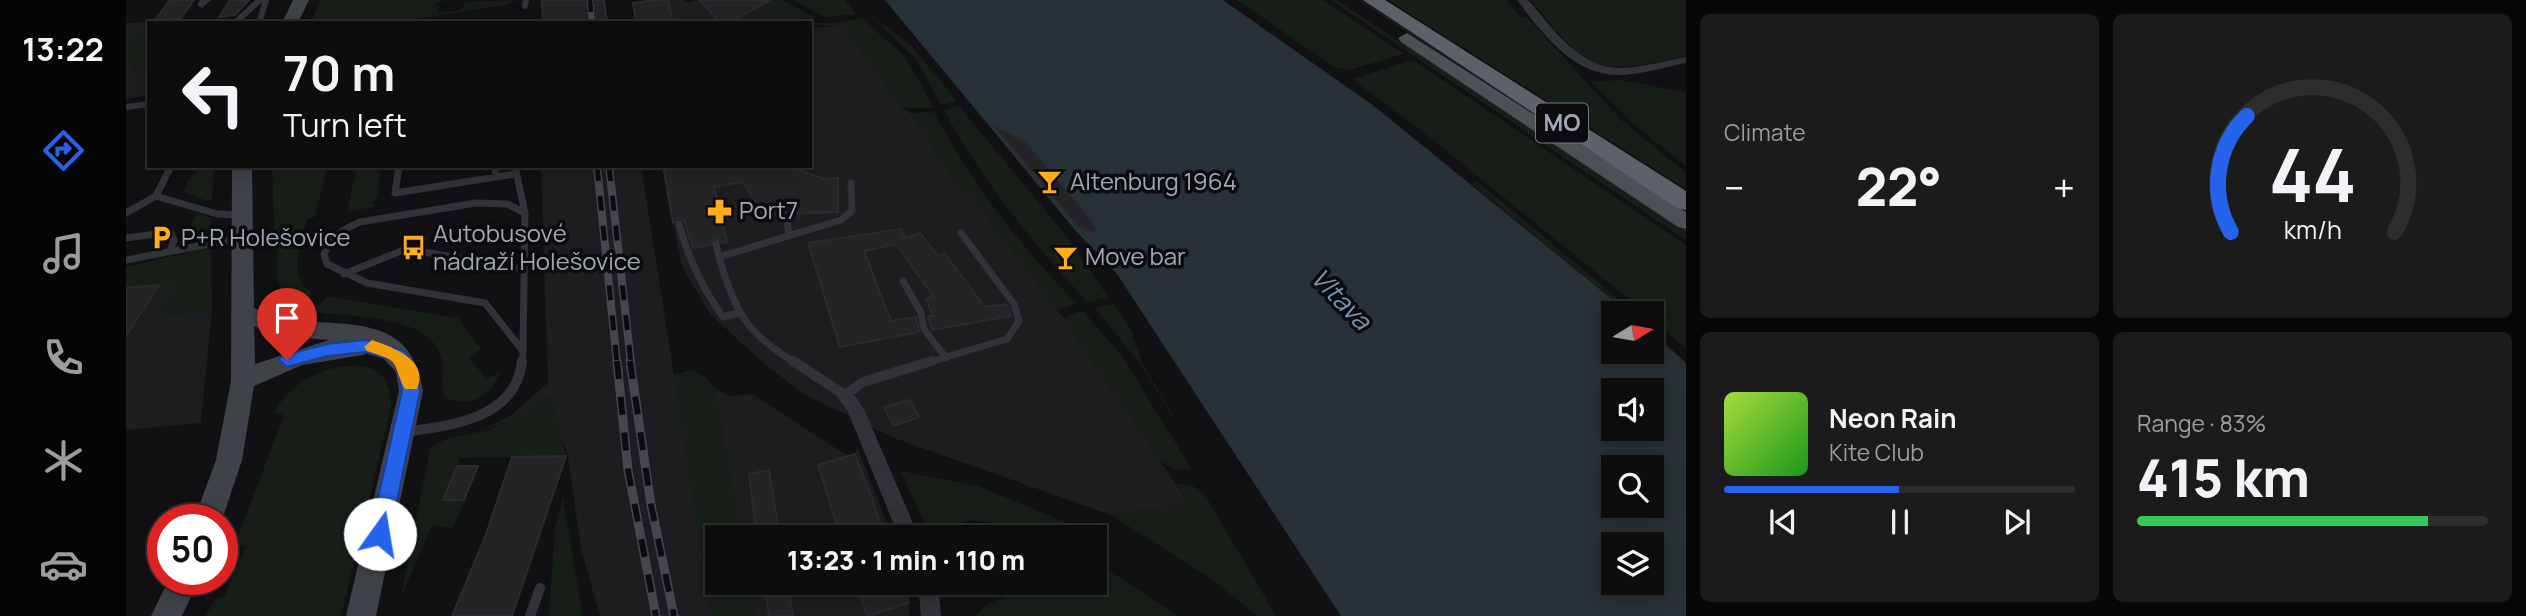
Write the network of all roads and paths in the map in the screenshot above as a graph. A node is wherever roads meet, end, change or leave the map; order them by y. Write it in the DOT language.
graph roads {
  1 [pos="263,0"];
  2 [pos="300,0"];
  3 [pos="1350,0"];
  4 [pos="1372,0"];
  5 [pos="1522,0"];
  6 [pos="238,20"];
  7 [pos="259,21"];
  8 [pos="291,21"];
  9 [pos="1407,38"];
  10 [pos="1686,60"];
  11 [pos="147,104"];
  12 [pos="126,107"];
  13 [pos="170,168"];
  14 [pos="242,168"];
  15 [pos="397,168"];
  16 [pos="495,168"];
  17 [pos="515,170"];
  18 [pos="496,177"];
  19 [pos="852,183"];
  20 [pos="156,196"];
  21 [pos="1686,202"];
  22 [pos="126,213"];
  23 [pos="525,213"];
  24 [pos="241,215"];
  25 [pos="787,220"];
  26 [pos="1686,222"];
  27 [pos="679,224"];
  28 [pos="961,233"];
  29 [pos="789,235"];
  30 [pos="242,237"];
  31 [pos="126,238"];
  32 [pos="716,244"];
  33 [pos="170,252"];
  34 [pos="719,257"];
  35 [pos="126,260"];
  36 [pos="524,269"];
  37 [pos="344,274"];
  38 [pos="903,281"];
  39 [pos="242,312"];
  40 [pos="738,313"];
  41 [pos="523,351"];
  42 [pos="398,355"];
  43 [pos="946,358"];
  44 [pos="243,381"];
  45 [pos="845,395"];
  46 [pos="403,432"];
  47 [pos="214,504"];
  48 [pos="904,525"];
  49 [pos="540,588"];
  50 [pos="176,595"];
  51 [pos="929,595"];
  52 [pos="166,616"];
  53 [pos="361,616"];
  54 [pos="530,616"];
  55 [pos="931,616"];
  1 -- 6 [label="lane"];
  1 -- 7 [label="lane"];
  2 -- 8 [label="main road"];
  3 -- 9 [label="highway, MO"];
  4 -- 21 [label="highway, MO"];
  5 -- 10 [label="street"];
  9 -- 26 [label="main road, MO"];
  11 -- 12 [label="lane"];
  13 -- 20 [label="lane"];
  14 -- 24 [label="main road"];
  15 -- 18 [label="lane"];
  16 -- 18 [label="lane"];
  17 -- 18 [label="lane"];
  17 -- 23 [label="lane"];
  19 -- 29 [label="lane"];
  20 -- 22 [label="lane"];
  20 -- 24 [label="lane"];
  23 -- 36 [label="lane"];
  23 -- 37 [label="lane"];
  24 -- 30 [label="main road"];
  25 -- 29 [label="lane"];
  27 -- 40 [label="lane"];
  28 -- 43 [label="lane"];
  29 -- 34 [label="lane"];
  30 -- 33 [label="lane"];
  30 -- 39 [label="main road"];
  31 -- 33 [label="lane"];
  32 -- 34 [label="lane"];
  33 -- 35 [label="lane"];
  34 -- 40 [label="lane"];
  36 -- 37 [label="lane"];
  36 -- 41 [label="lane"];
  37 -- 41 [label="lane"];
  38 -- 43 [label="lane"];
  39 -- 42 [label="main road"];
  39 -- 44 [label="main road"];
  40 -- 45 [label="lane"];
  41 -- 46 [label="lane"];
  42 -- 44 [label="main road"];
  42 -- 46 [label="main road"];
  43 -- 45 [label="lane"];
  44 -- 47 [label="main road"];
  45 -- 48 [label="street"];
  46 -- 53 [label="main road"];
  49 -- 54 [label="lane"];
  50 -- 52 [label="main road"];
  51 -- 55 [label="street"];
}
